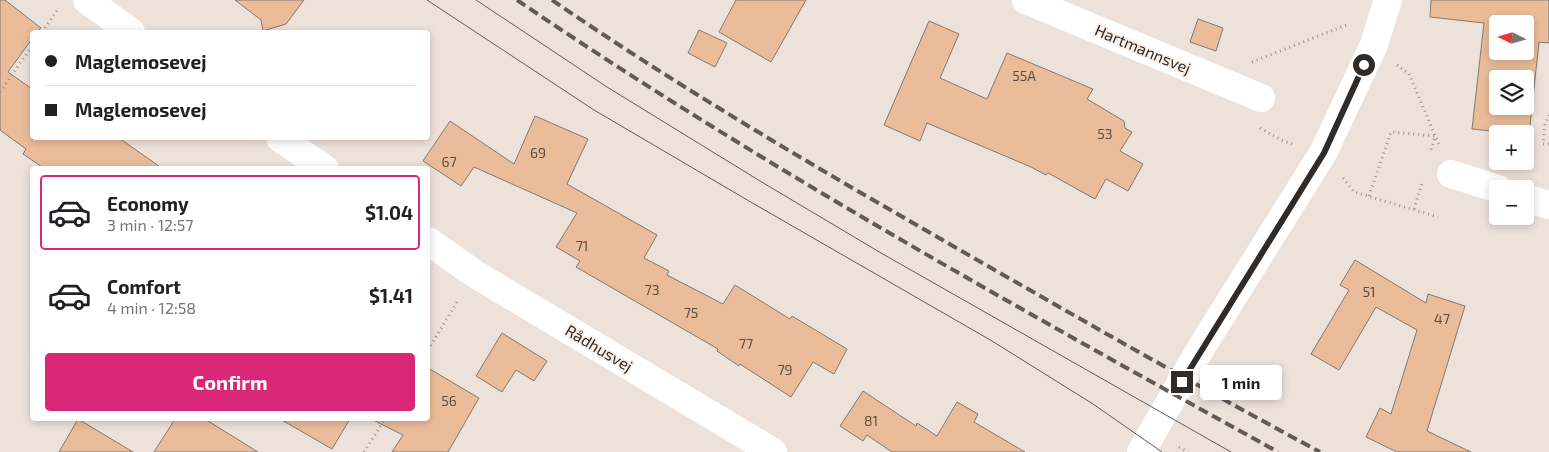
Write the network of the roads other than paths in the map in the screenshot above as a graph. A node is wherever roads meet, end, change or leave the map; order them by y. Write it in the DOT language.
graph roads {
  1 [pos="87,0"];
  2 [pos="1026,0"];
  3 [pos="1386,5"];
  4 [pos="128,30"];
  5 [pos="1261,98"];
  6 [pos="283,140"];
  7 [pos="321,166"];
  8 [pos="1451,174"];
  9 [pos="1489,186"];
  10 [pos="1534,201"];
  11 [pos="1549,205"];
  12 [pos="430,241"];
  13 [pos="773,452"];
  14 [pos="1141,452"];
  1 -- 4 [label="street"];
  2 -- 5 [label="street, Hartmannsvej"];
  3 -- 14 [label="street"];
  6 -- 7 [label="street"];
  8 -- 9 [label="street"];
  10 -- 11 [label="street"];
  12 -- 13 [label="street, Rådhusvej"];
}
